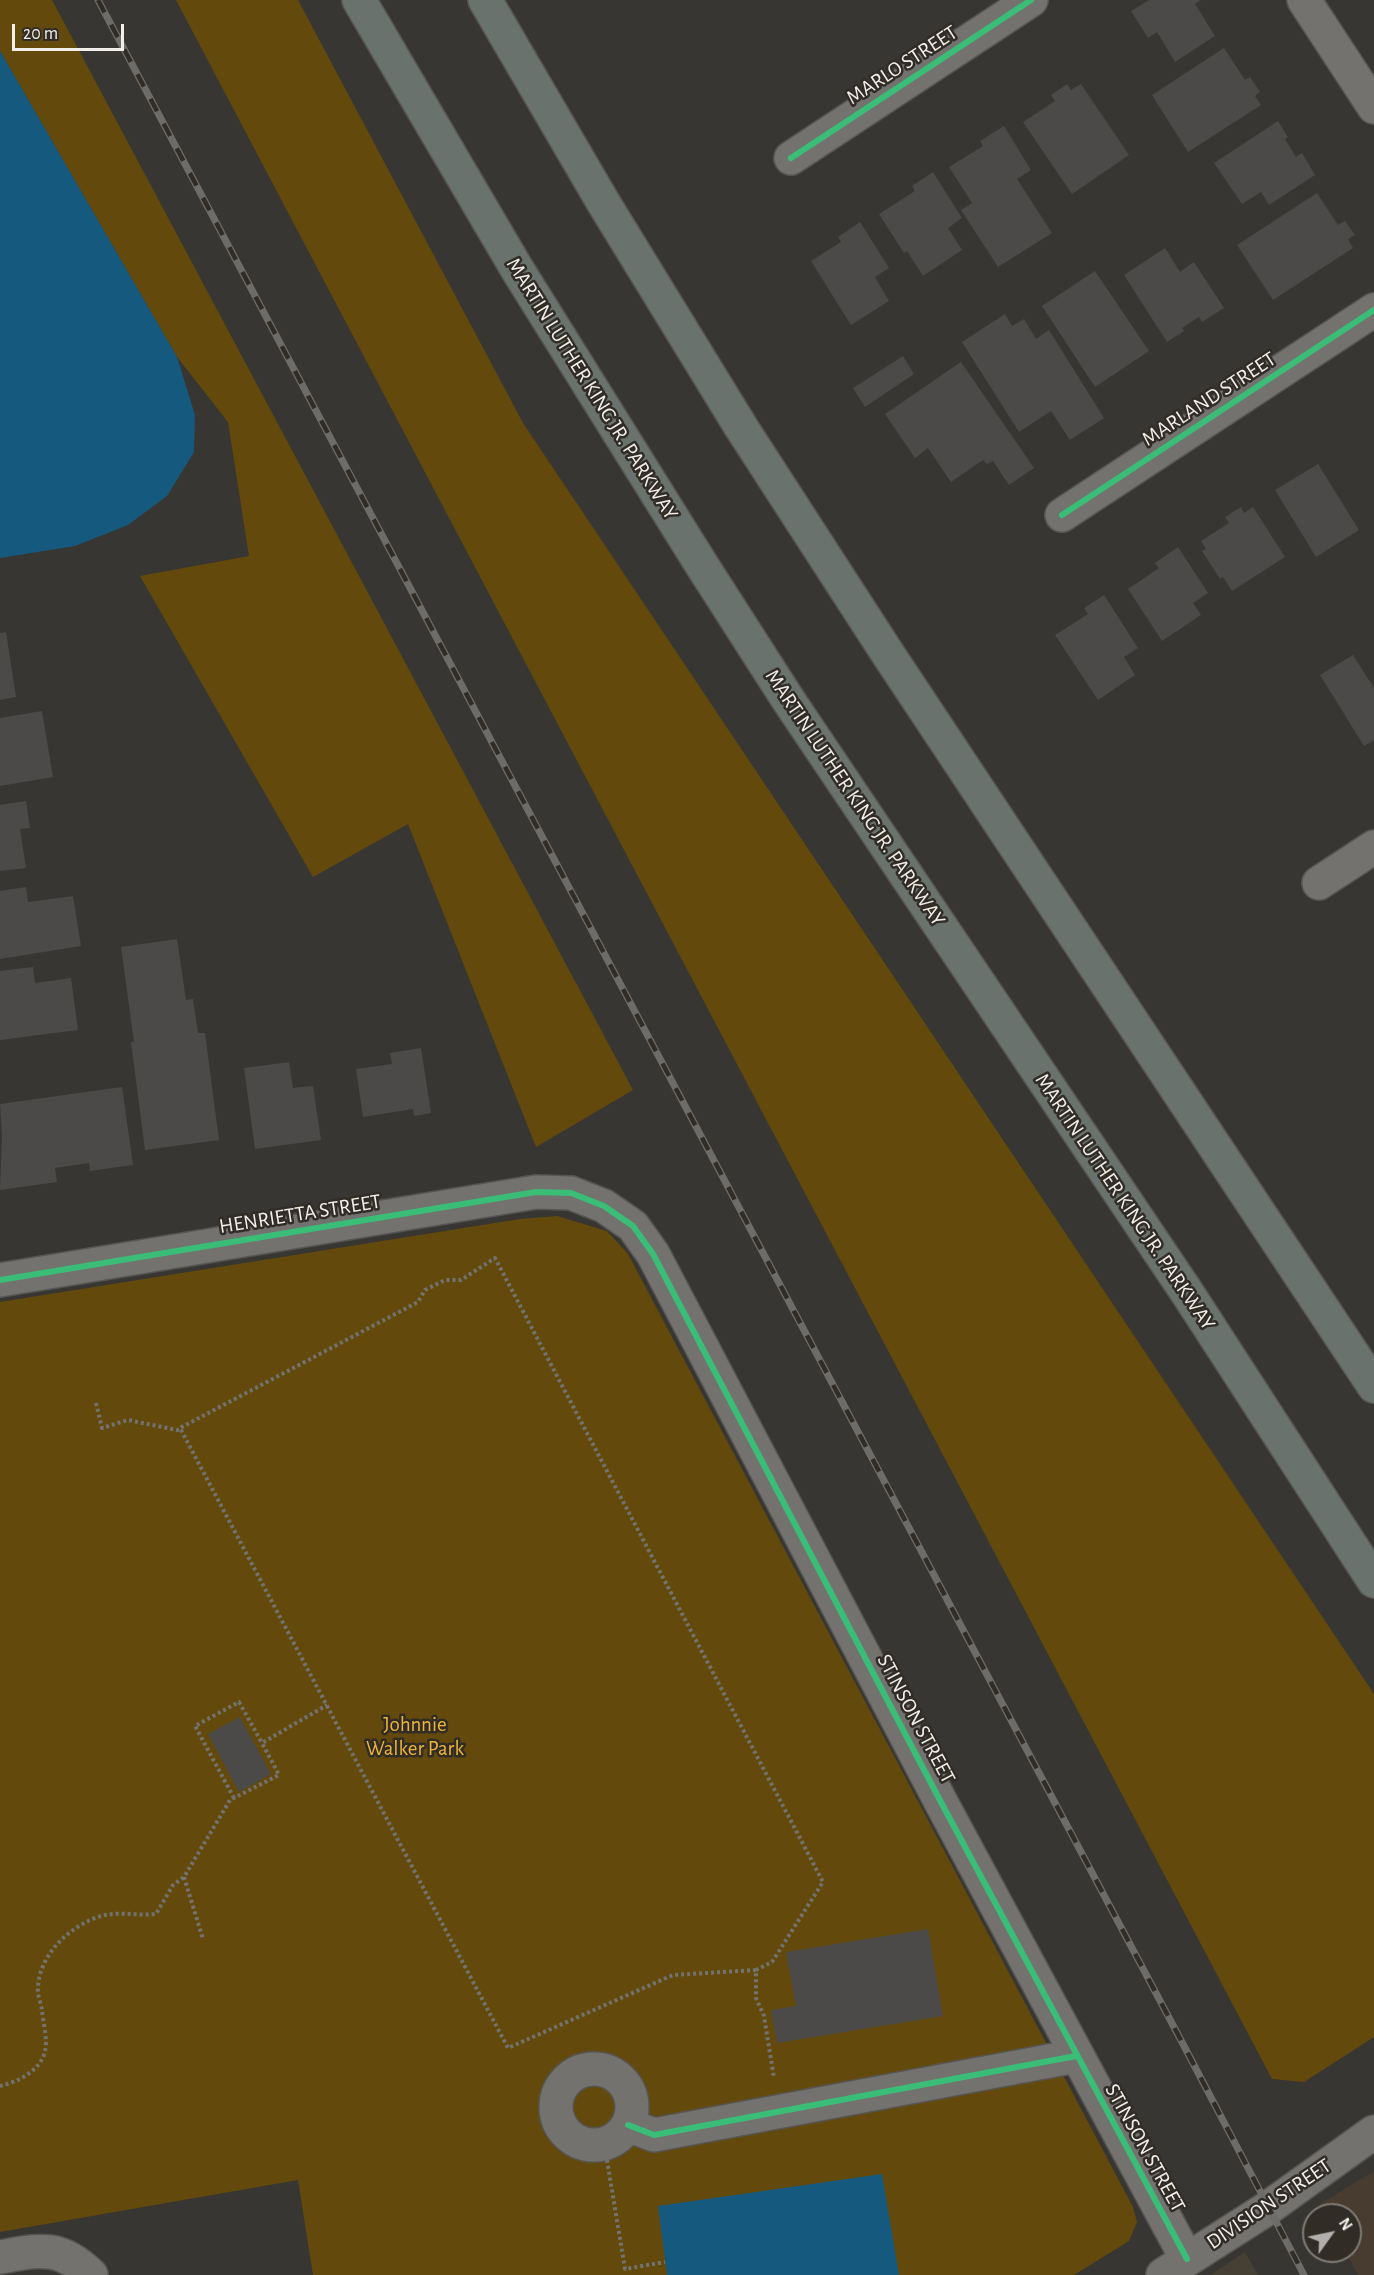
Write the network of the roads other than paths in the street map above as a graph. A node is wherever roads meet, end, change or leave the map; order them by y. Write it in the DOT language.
graph roads {
  1 [pos="359,0"];
  2 [pos="485,0"];
  3 [pos="1031,0"];
  4 [pos="1304,0"];
  5 [pos="1374,107"];
  6 [pos="791,158"];
  7 [pos="1374,310"];
  8 [pos="1062,515"];
  9 [pos="1374,847"];
  10 [pos="1319,883"];
  11 [pos="604,1206"];
  12 [pos="0,1280"];
  13 [pos="1374,1386"];
  14 [pos="1374,1581"];
  15 [pos="1076,2056"];
  16 [pos="1374,2133"];
  17 [pos="616,2135"];
  18 [pos="0,2256"];
  19 [pos="1175,2267"];
  20 [pos="84,2269"];
  1 -- 14 [label="highway, MARTIN LUTHER KING JR. PARKWAY"];
  2 -- 13 [label="highway"];
  3 -- 6 [label="street, MARLO STREET"];
  4 -- 5 [label="street"];
  7 -- 8 [label="street, MARLAND STREET"];
  9 -- 10 [label="street"];
  11 -- 12 [label="street, HENRIETTA STREET"];
  11 -- 15 [label="street, STINSON STREET"];
  15 -- 17 [label="street"];
  15 -- 19 [label="street, STINSON STREET"];
  16 -- 19 [label="street, DIVISION STREET"];
  18 -- 20 [label="street"];
}
